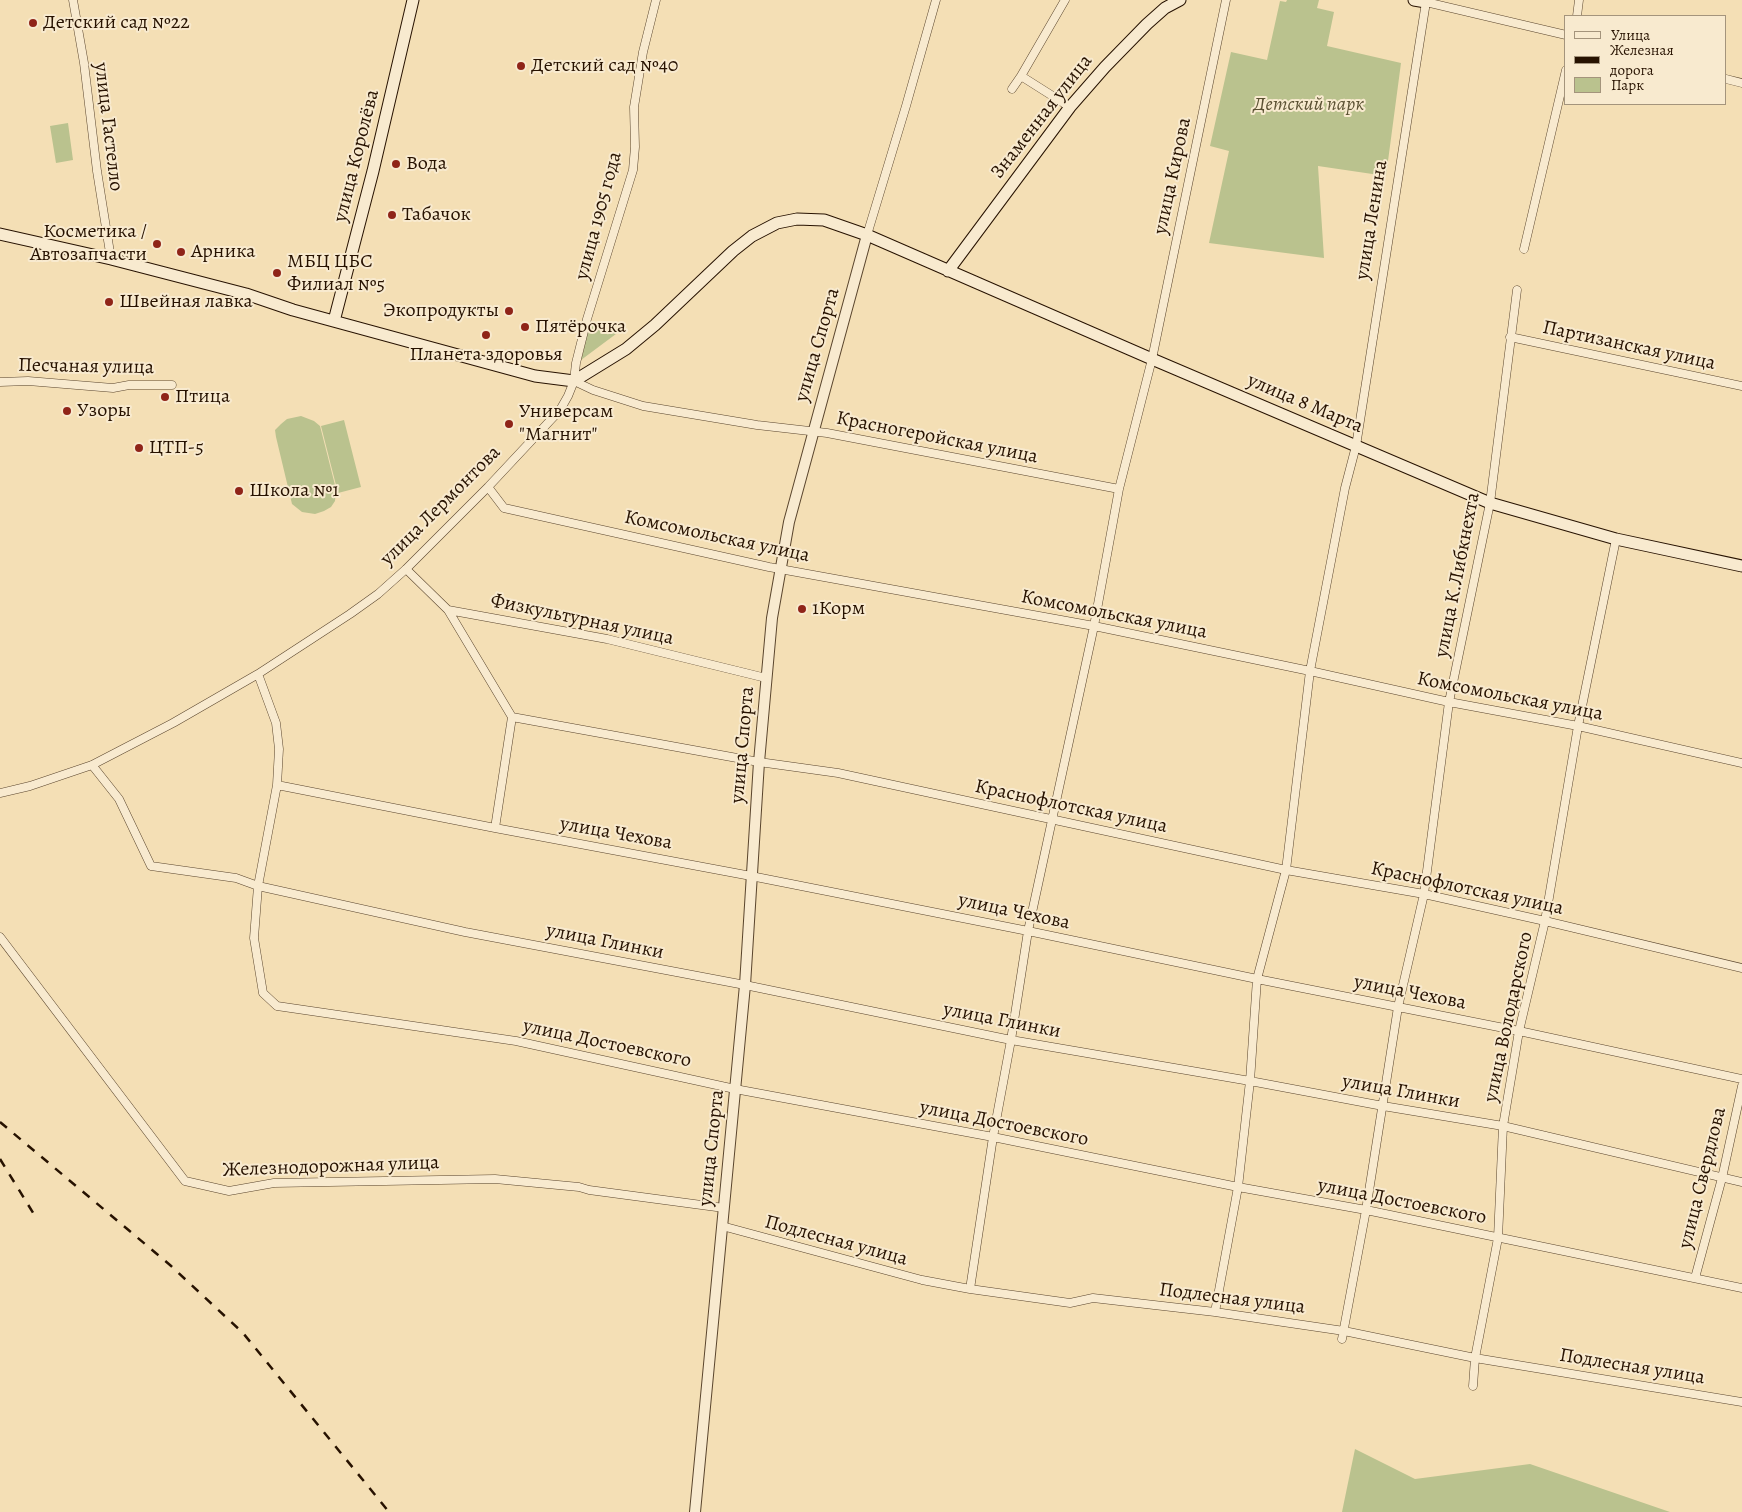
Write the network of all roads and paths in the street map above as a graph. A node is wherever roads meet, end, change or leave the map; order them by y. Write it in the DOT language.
graph roads {
  1 [pos="73,0"];
  2 [pos="413,0"];
  3 [pos="656,0"];
  4 [pos="936,0"];
  5 [pos="1065,0"];
  6 [pos="1180,0"];
  7 [pos="1226,0"];
  8 [pos="1579,0"];
  9 [pos="1422,1"];
  10 [pos="1576,15"];
  11 [pos="1564,35"];
  12 [pos="1021,76"];
  13 [pos="1564,79"];
  14 [pos="1727,79"];
  15 [pos="1742,83"];
  16 [pos="1012,89"];
  17 [pos="1070,108"];
  18 [pos="0,234"];
  19 [pos="867,235"];
  20 [pos="1524,249"];
  21 [pos="111,259"];
  22 [pos="948,271"];
  23 [pos="1517,290"];
  24 [pos="334,321"];
  25 [pos="1510,337"];
  26 [pos="1152,359"];
  27 [pos="574,381"];
  28 [pos="0,382"];
  29 [pos="172,385"];
  30 [pos="1742,386"];
  31 [pos="813,431"];
  32 [pos="1356,446"];
  33 [pos="488,487"];
  34 [pos="1119,490"];
  35 [pos="1490,503"];
  36 [pos="1616,539"];
  37 [pos="1742,566"];
  38 [pos="780,568"];
  39 [pos="406,569"];
  40 [pos="448,610"];
  41 [pos="1094,626"];
  42 [pos="1310,671"];
  43 [pos="258,674"];
  44 [pos="766,678"];
  45 [pos="1449,702"];
  46 [pos="512,717"];
  47 [pos="1578,726"];
  48 [pos="759,762"];
  49 [pos="92,764"];
  50 [pos="1742,764"];
  51 [pos="277,785"];
  52 [pos="0,793"];
  53 [pos="1053,818"];
  54 [pos="495,828"];
  55 [pos="1286,870"];
  56 [pos="751,876"];
  57 [pos="258,886"];
  58 [pos="1424,894"];
  59 [pos="1546,921"];
  60 [pos="1028,931"];
  61 [pos="0,937"];
  62 [pos="1742,968"];
  63 [pos="1257,979"];
  64 [pos="745,985"];
  65 [pos="1398,1007"];
  66 [pos="1519,1031"];
  67 [pos="1011,1040"];
  68 [pos="1742,1080"];
  69 [pos="1250,1081"];
  70 [pos="1742,1086"];
  71 [pos="735,1089"];
  72 [pos="1384,1106"];
  73 [pos="1503,1126"];
  74 [pos="993,1137"];
  75 [pos="1722,1178"];
  76 [pos="1742,1182"];
  77 [pos="1238,1187"];
  78 [pos="724,1208"];
  79 [pos="1366,1210"];
  80 [pos="722,1226"];
  81 [pos="1498,1238"];
  82 [pos="1695,1278"];
  83 [pos="1742,1288"];
  84 [pos="970,1289"];
  85 [pos="1216,1312"];
  86 [pos="1343,1335"];
  87 [pos="1475,1358"];
  88 [pos="1473,1386"];
  89 [pos="1742,1402"];
  90 [pos="695,1512"];
  1 -- 21 [label="street, улица Гастелло"];
  2 -- 24 [label="main road, улица Королёва"];
  3 -- 27 [label="street, улица 1905 года"];
  4 -- 19 [label="street, улица Спорта"];
  5 -- 12 [label="street"];
  6 -- 17 [label="main road, Знаменная улица"];
  7 -- 26 [label="street, улица Кирова"];
  8 -- 10 [label="street"];
  9 -- 11 [label="street"];
  9 -- 32 [label="street, улица Ленина"];
  12 -- 16 [label="street"];
  12 -- 17 [label="street"];
  13 -- 20 [label="street"];
  14 -- 15 [label="street"];
  17 -- 22 [label="main road, Знаменная улица"];
  18 -- 21 [label="main road"];
  19 -- 22 [label="main road, улица 8 Марта"];
  19 -- 27 [label="main road"];
  19 -- 31 [label="street, улица Спорта"];
  21 -- 24 [label="main road"];
  22 -- 26 [label="main road, улица 8 Марта"];
  23 -- 25 [label="street, улица К.Либкнехта"];
  24 -- 27 [label="main road"];
  25 -- 30 [label="street, Партизанская улица"];
  25 -- 35 [label="street, улица К.Либкнехта"];
  26 -- 32 [label="main road, улица 8 Марта"];
  26 -- 34 [label="street, улица Кирова"];
  27 -- 31 [label="street, Красногеройская улица"];
  27 -- 33 [label="street, улица Лермонтова"];
  28 -- 29 [label="street, Песчаная улица"];
  31 -- 34 [label="street, Красногеройская улица"];
  31 -- 38 [label="street, улица Спорта"];
  32 -- 35 [label="main road, улица 8 Марта"];
  32 -- 42 [label="street, улица Ленина"];
  33 -- 38 [label="street, Комсомольская улица"];
  33 -- 39 [label="street, улица Лермонтова"];
  34 -- 41 [label="street, улица Кирова"];
  35 -- 36 [label="main road, улица 8 Марта"];
  35 -- 45 [label="street, улица К.Либкнехта"];
  36 -- 37 [label="main road, улица 8 Марта"];
  36 -- 47 [label="street, улица Володарского"];
  38 -- 41 [label="street, Комсомольская улица"];
  38 -- 44 [label="street, улица Спорта"];
  39 -- 40 [label="street"];
  39 -- 43 [label="street, улица Лермонтова"];
  40 -- 44 [label="street, Физкультурная улица"];
  40 -- 46 [label="street"];
  41 -- 42 [label="street, Комсомольская улица"];
  41 -- 53 [label="street, улица Кирова"];
  42 -- 45 [label="street, Комсомольская улица"];
  42 -- 55 [label="street, улица Ленина"];
  43 -- 49 [label="street, улица Лермонтова"];
  43 -- 51 [label="street"];
  44 -- 48 [label="street, улица Спорта"];
  45 -- 47 [label="street, Комсомольская улица"];
  45 -- 58 [label="street, улица К.Либкнехта"];
  46 -- 48 [label="street, Краснофлотская улица"];
  46 -- 54 [label="street"];
  47 -- 50 [label="street, Комсомольская улица"];
  47 -- 59 [label="street, улица Володарского"];
  48 -- 53 [label="street, Краснофлотская улица"];
  48 -- 56 [label="street, улица Спорта"];
  49 -- 52 [label="street, улица Лермонтова"];
  49 -- 57 [label="street, улица Глинки"];
  51 -- 54 [label="street, улица Чехова"];
  51 -- 57 [label="street"];
  53 -- 55 [label="street, Краснофлотская улица"];
  53 -- 60 [label="street, улица Кирова"];
  54 -- 56 [label="street, улица Чехова"];
  55 -- 58 [label="street, Краснофлотская улица"];
  55 -- 63 [label="street, улица Ленина"];
  56 -- 60 [label="street, улица Чехова"];
  56 -- 64 [label="street, улица Спорта"];
  57 -- 64 [label="street, улица Глинки"];
  57 -- 71 [label="street, улица Достоевского"];
  58 -- 59 [label="street, Краснофлотская улица"];
  58 -- 65 [label="street, улица К.Либкнехта"];
  59 -- 62 [label="street, Краснофлотская улица"];
  59 -- 66 [label="street, улица Володарского"];
  60 -- 63 [label="street, улица Чехова"];
  60 -- 67 [label="street, улица Кирова"];
  61 -- 78 [label="street, Железнодорожная улица"];
  63 -- 65 [label="street, улица Чехова"];
  63 -- 69 [label="street, улица Ленина"];
  64 -- 67 [label="street, улица Глинки"];
  64 -- 71 [label="street, улица Спорта"];
  65 -- 66 [label="street, улица Чехова"];
  65 -- 72 [label="street, улица К.Либкнехта"];
  66 -- 68 [label="street, улица Чехова"];
  66 -- 73 [label="street, улица Володарского"];
  67 -- 69 [label="street, улица Глинки"];
  67 -- 74 [label="street, улица Кирова"];
  69 -- 72 [label="street, улица Глинки"];
  69 -- 77 [label="street, улица Ленина"];
  70 -- 75 [label="street, улица Свердлова"];
  71 -- 74 [label="street, улица Достоевского"];
  71 -- 78 [label="street, улица Спорта"];
  72 -- 73 [label="street, улица Глинки"];
  72 -- 79 [label="street, улица К.Либкнехта"];
  73 -- 75 [label="street, улица Глинки"];
  73 -- 81 [label="street, улица Володарского"];
  74 -- 77 [label="street, улица Достоевского"];
  74 -- 84 [label="street, улица Кирова"];
  75 -- 76 [label="street, улица Глинки"];
  75 -- 82 [label="street, улица Свердлова"];
  77 -- 79 [label="street, улица Достоевского"];
  77 -- 85 [label="street, улица Ленина"];
  78 -- 80 [label="street, улица Спорта"];
  79 -- 81 [label="street, улица Достоевского"];
  79 -- 86 [label="street, улица К.Либкнехта"];
  80 -- 84 [label="street, Подлесная улица"];
  80 -- 90 [label="street, улица Спорта"];
  81 -- 82 [label="street, улица Достоевского"];
  81 -- 87 [label="street, улица Володарского"];
  82 -- 83 [label="street, улица Достоевского"];
  84 -- 85 [label="street, Подлесная улица"];
  85 -- 86 [label="street, Подлесная улица"];
  86 -- 87 [label="street, Подлесная улица"];
  87 -- 88 [label="street, улица Володарского"];
  87 -- 89 [label="street, Подлесная улица"];
}
